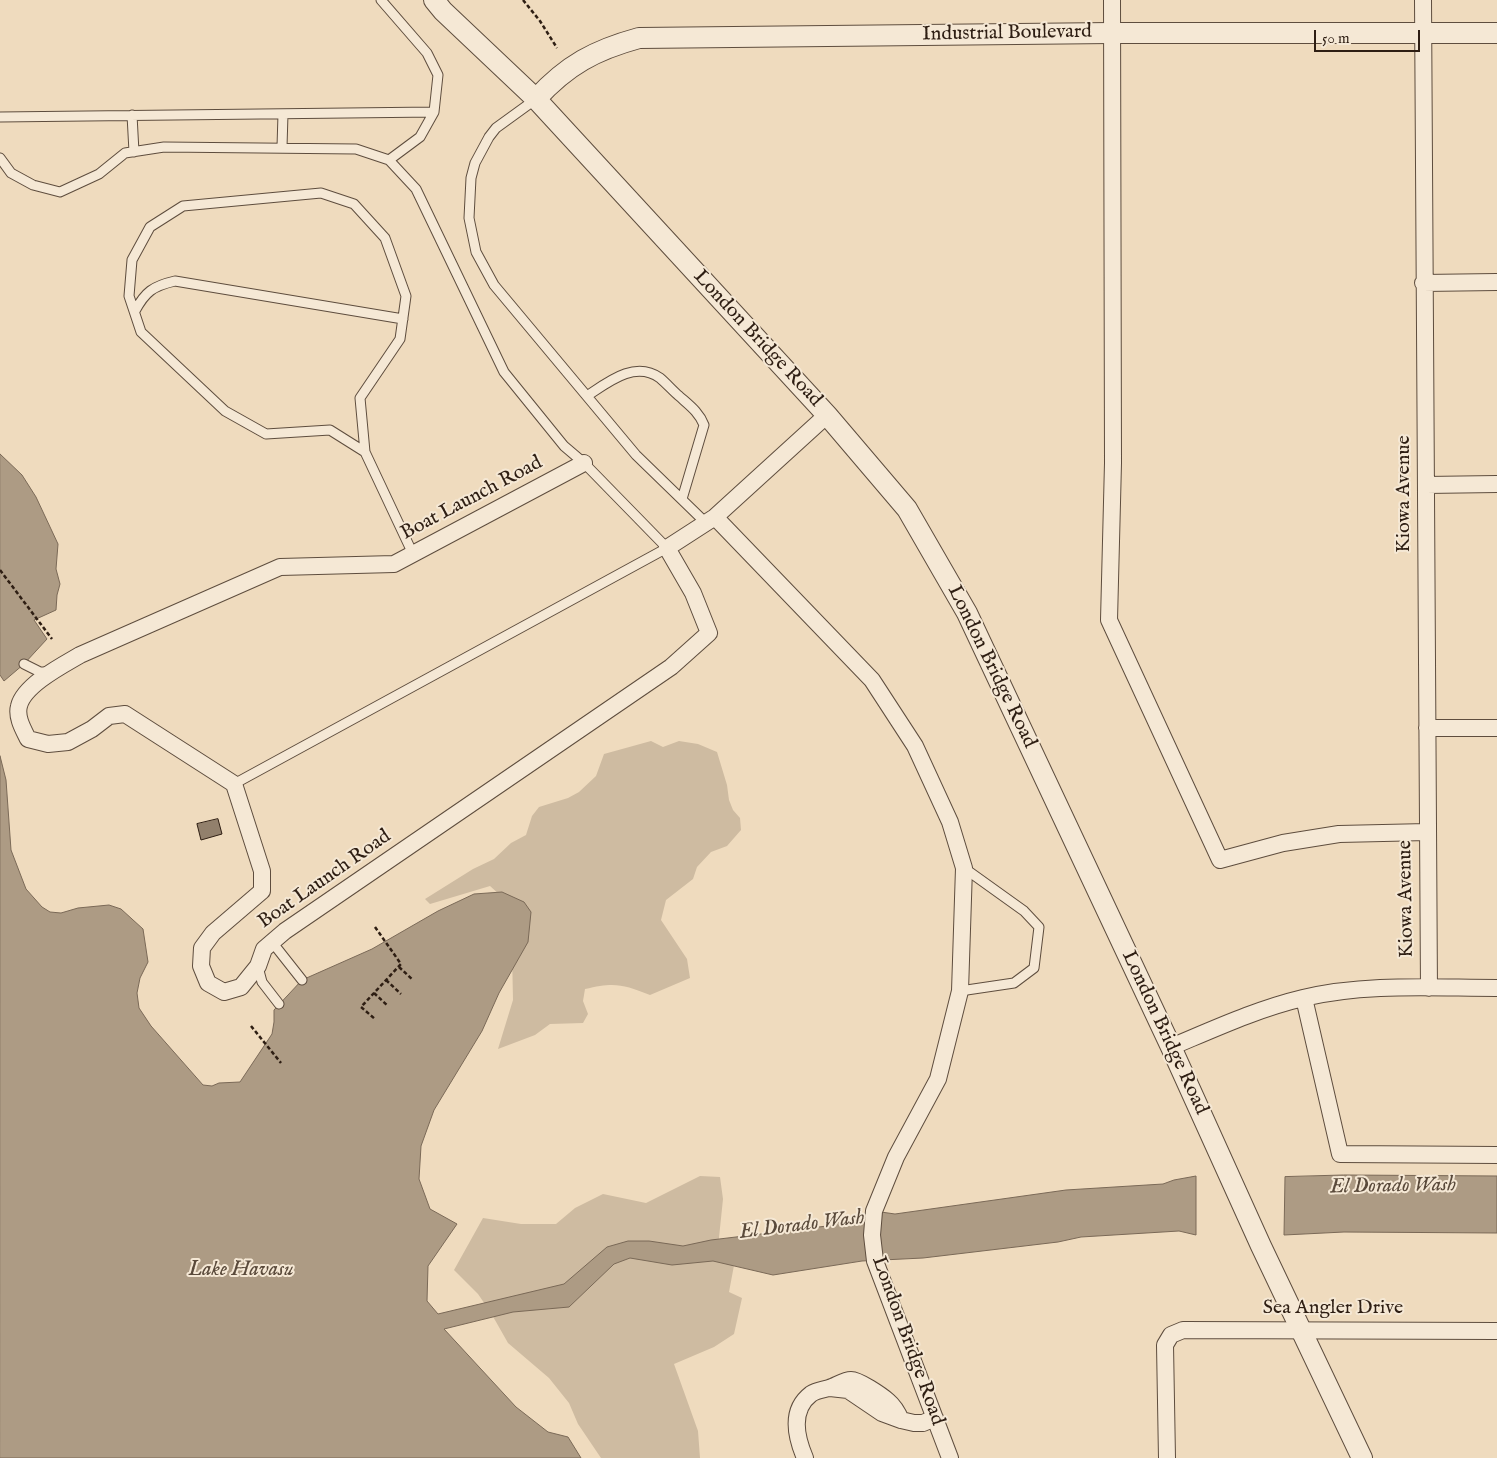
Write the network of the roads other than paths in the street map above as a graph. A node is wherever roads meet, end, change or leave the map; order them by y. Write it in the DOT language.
graph roads {
  1 [pos="381,0"];
  2 [pos="434,0"];
  3 [pos="1112,0"];
  4 [pos="1423,0"];
  5 [pos="1111,33"];
  6 [pos="1497,33"];
  7 [pos="1423,34"];
  8 [pos="536,99"];
  9 [pos="434,112"];
  10 [pos="283,114"];
  11 [pos="132,115"];
  12 [pos="0,116"];
  13 [pos="282,147"];
  14 [pos="134,152"];
  15 [pos="0,158"];
  16 [pos="389,160"];
  17 [pos="1423,282"];
  18 [pos="1497,282"];
  19 [pos="134,311"];
  20 [pos="403,319"];
  21 [pos="586,396"];
  22 [pos="827,414"];
  23 [pos="365,452"];
  24 [pos="584,463"];
  25 [pos="1426,484"];
  26 [pos="1497,484"];
  27 [pos="682,499"];
  28 [pos="710,520"];
  29 [pos="667,548"];
  30 [pos="413,554"];
  31 [pos="24,664"];
  32 [pos="52,672"];
  33 [pos="1427,728"];
  34 [pos="1497,728"];
  35 [pos="234,784"];
  36 [pos="1427,832"];
  37 [pos="964,868"];
  38 [pos="272,942"];
  39 [pos="258,966"];
  40 [pos="302,980"];
  41 [pos="1429,988"];
  42 [pos="1497,988"];
  43 [pos="960,992"];
  44 [pos="1304,998"];
  45 [pos="279,1004"];
  46 [pos="1171,1047"];
  47 [pos="1497,1155"];
  48 [pos="1301,1330"];
  49 [pos="1497,1331"];
  50 [pos="935,1418"];
  51 [pos="805,1458"];
  52 [pos="950,1458"];
  53 [pos="1167,1458"];
  54 [pos="1362,1458"];
  1 -- 9 [label="lane"];
  2 -- 8 [label="street, London Bridge Road"];
  3 -- 5 [label="street"];
  4 -- 7 [label="street, Kiowa Avenue"];
  5 -- 7 [label="street, Industrial Boulevard"];
  5 -- 8 [label="street, Industrial Boulevard"];
  5 -- 36 [label="street"];
  6 -- 7 [label="street, Industrial Boulevard"];
  7 -- 17 [label="street, Kiowa Avenue"];
  8 -- 21 [label="lane"];
  8 -- 22 [label="street, London Bridge Road"];
  9 -- 10 [label="lane"];
  9 -- 16 [label="lane"];
  10 -- 11 [label="lane"];
  10 -- 13 [label="lane"];
  11 -- 12 [label="lane"];
  11 -- 14 [label="lane"];
  13 -- 14 [label="lane"];
  13 -- 16 [label="lane"];
  14 -- 15 [label="lane"];
  16 -- 24 [label="lane"];
  17 -- 18 [label="street"];
  17 -- 25 [label="street, Kiowa Avenue"];
  19 -- 20 [label="lane"];
  19 -- 20 [label="lane"];
  19 -- 23 [label="lane"];
  20 -- 23 [label="lane"];
  21 -- 27 [label="lane"];
  21 -- 27 [label="lane"];
  22 -- 28 [label="street"];
  22 -- 46 [label="street, London Bridge Road"];
  23 -- 30 [label="lane"];
  24 -- 29 [label="lane"];
  24 -- 30 [label="street, Boat Launch Road"];
  25 -- 26 [label="street"];
  25 -- 33 [label="street, Kiowa Avenue"];
  27 -- 28 [label="lane"];
  28 -- 29 [label="street"];
  28 -- 37 [label="street, London Bridge Road"];
  29 -- 35 [label="lane"];
  29 -- 38 [label="street, Boat Launch Road"];
  30 -- 32 [label="street, Boat Launch Road"];
  31 -- 32 [label="lane"];
  32 -- 35 [label="street, Boat Launch Road"];
  33 -- 34 [label="street"];
  33 -- 36 [label="street, Kiowa Avenue"];
  35 -- 39 [label="street, Boat Launch Road"];
  36 -- 41 [label="street, Kiowa Avenue"];
  37 -- 43 [label="street, London Bridge Road"];
  37 -- 43 [label="lane"];
  38 -- 39 [label="street, Boat Launch Road"];
  38 -- 40 [label="lane"];
  39 -- 45 [label="lane"];
  41 -- 42 [label="street"];
  41 -- 44 [label="street"];
  43 -- 50 [label="street, London Bridge Road"];
  44 -- 46 [label="street"];
  44 -- 47 [label="street"];
  46 -- 48 [label="street, London Bridge Road"];
  48 -- 49 [label="street, Sea Angler Drive"];
  48 -- 53 [label="street, Sea Angler Drive"];
  48 -- 54 [label="street, London Bridge Road"];
  50 -- 51 [label="street"];
  50 -- 52 [label="street, London Bridge Road"];
}
